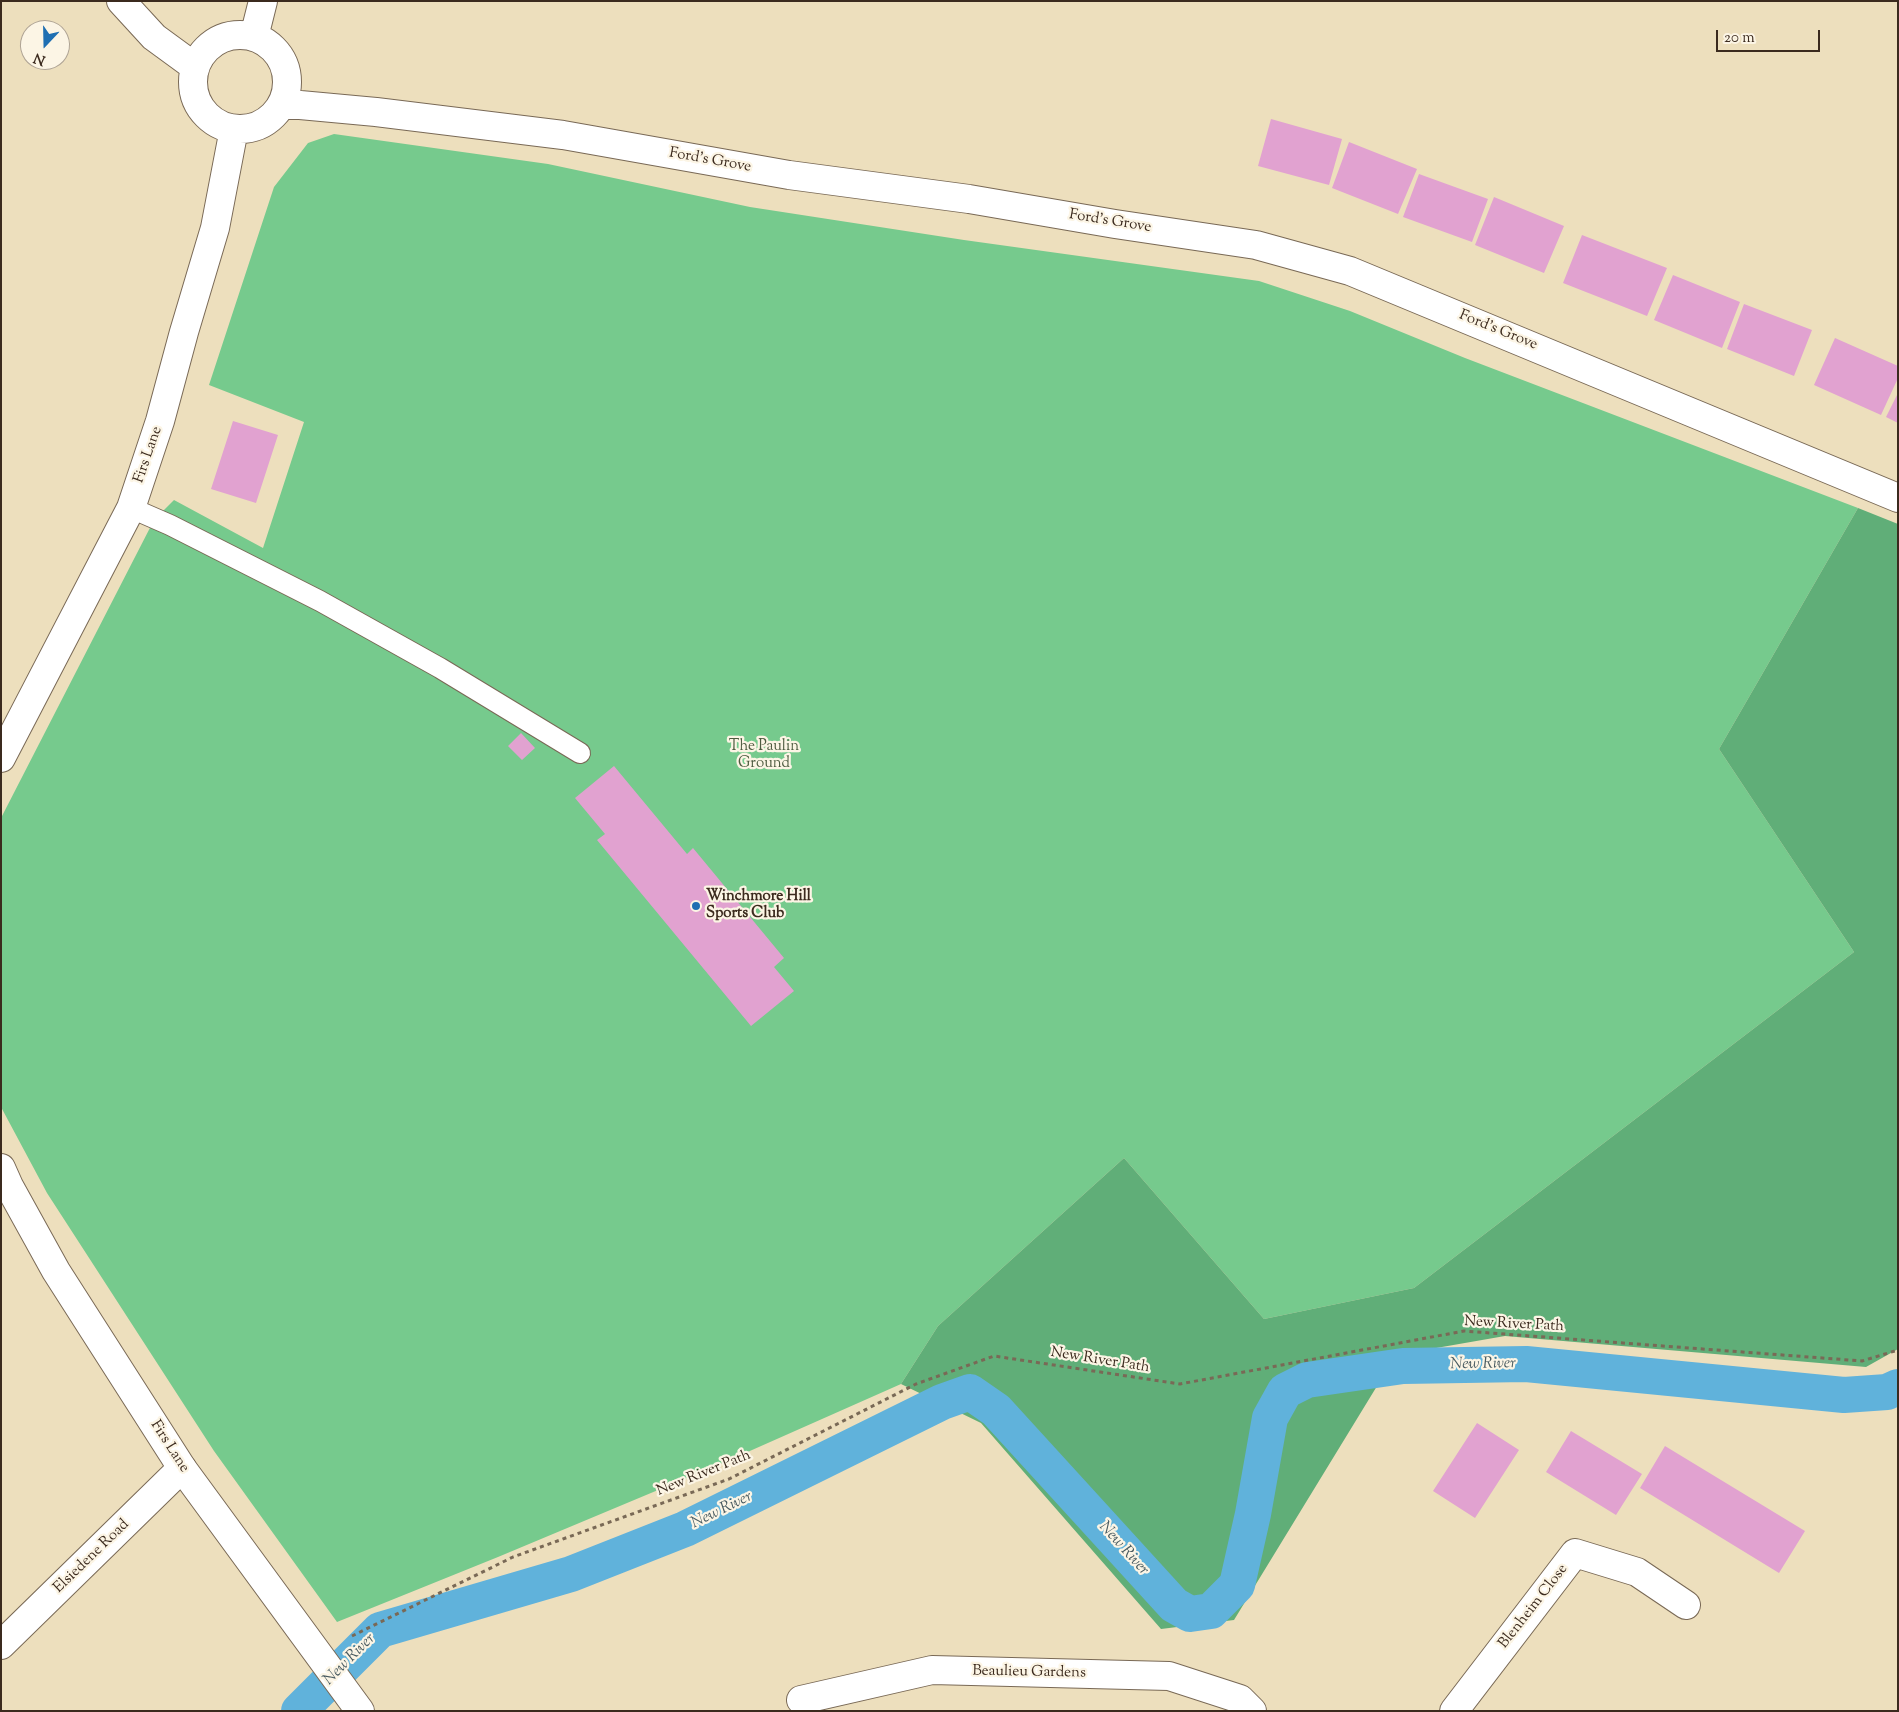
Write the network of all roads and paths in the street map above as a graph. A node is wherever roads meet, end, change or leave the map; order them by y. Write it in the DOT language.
graph roads {
  1 [pos="121,1"];
  2 [pos="263,1"];
  3 [pos="254,37"];
  4 [pos="195,68"];
  5 [pos="281,106"];
  6 [pos="234,129"];
  7 [pos="1898,498"];
  8 [pos="130,508"];
  9 [pos="580,753"];
  10 [pos="1,758"];
  11 [pos="1,1168"];
  12 [pos="1898,1350"];
  13 [pos="182,1468"];
  14 [pos="1686,1605"];
  15 [pos="352,1636"];
  16 [pos="1,1645"];
  17 [pos="801,1700"];
  18 [pos="357,1706"];
  19 [pos="1252,1711"];
  20 [pos="1454,1711"];
  1 -- 4 [label="street"];
  2 -- 3 [label="street"];
  3 -- 4 [label="street"];
  3 -- 5 [label="street"];
  4 -- 6 [label="street"];
  5 -- 6 [label="street"];
  5 -- 7 [label="street, Ford's Grove"];
  6 -- 8 [label="street, Firs Lane"];
  8 -- 9 [label="lane"];
  8 -- 10 [label="street, Firs Lane"];
  11 -- 13 [label="street, Firs Lane"];
  12 -- 15 [label="path, New River Path"];
  13 -- 16 [label="street, Elsiedene Road"];
  13 -- 18 [label="street, Firs Lane"];
  14 -- 20 [label="street, Blenheim Close"];
  17 -- 19 [label="street, Beaulieu Gardens"];
}
